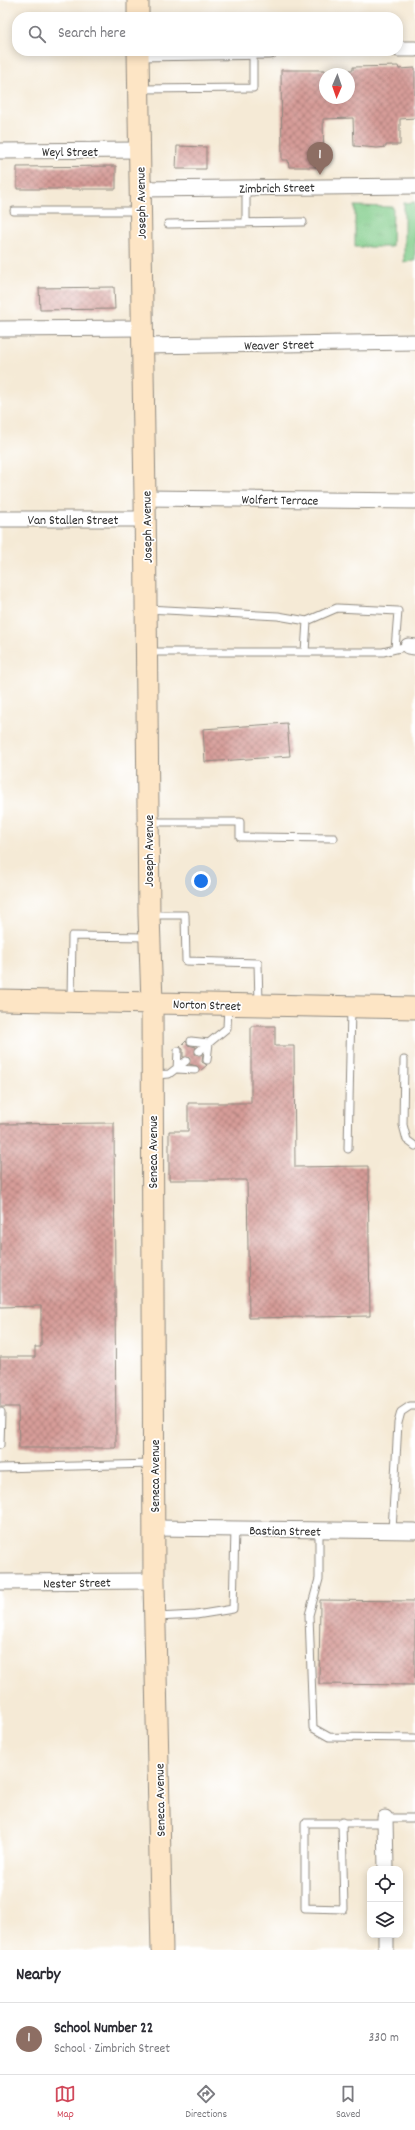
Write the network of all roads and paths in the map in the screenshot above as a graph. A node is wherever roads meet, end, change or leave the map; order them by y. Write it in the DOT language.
graph roads {
  1 [pos="138,0"];
  2 [pos="138,12"];
  3 [pos="403,49"];
  4 [pos="415,49"];
  5 [pos="138,56"];
  6 [pos="253,56"];
  7 [pos="139,89"];
  8 [pos="139,150"];
  9 [pos="0,151"];
  10 [pos="415,186"];
  11 [pos="246,188"];
  12 [pos="140,189"];
  13 [pos="14,211"];
  14 [pos="140,211"];
  15 [pos="303,222"];
  16 [pos="246,223"];
  17 [pos="168,224"];
  18 [pos="0,329"];
  19 [pos="143,337"];
  20 [pos="415,342"];
  21 [pos="145,498"];
  22 [pos="415,501"];
  23 [pos="0,519"];
  24 [pos="145,519"];
  25 [pos="147,609"];
  26 [pos="307,621"];
  27 [pos="406,648"];
  28 [pos="147,652"];
  29 [pos="305,652"];
  30 [pos="148,822"];
  31 [pos="334,838"];
  32 [pos="149,915"];
  33 [pos="150,937"];
  34 [pos="0,1000"];
  35 [pos="71,1001"];
  36 [pos="152,1002"];
  37 [pos="228,1005"];
  38 [pos="259,1006"];
  39 [pos="351,1008"];
  40 [pos="415,1008"];
  41 [pos="191,1041"];
  42 [pos="209,1043"];
  43 [pos="178,1051"];
  44 [pos="199,1051"];
  45 [pos="207,1060"];
  46 [pos="404,1060"];
  47 [pos="186,1061"];
  48 [pos="177,1069"];
  49 [pos="195,1070"];
  50 [pos="152,1075"];
  51 [pos="415,1146"];
  52 [pos="348,1149"];
  53 [pos="415,1406"];
  54 [pos="1,1412"];
  55 [pos="0,1445"];
  56 [pos="154,1464"];
  57 [pos="0,1468"];
  58 [pos="154,1528"];
  59 [pos="235,1529"];
  60 [pos="319,1530"];
  61 [pos="392,1531"];
  62 [pos="415,1531"];
  63 [pos="154,1581"];
  64 [pos="0,1582"];
  65 [pos="155,1617"];
  66 [pos="415,1738"];
  67 [pos="415,1818"];
  68 [pos="385,1820"];
  69 [pos="342,1822"];
  70 [pos="386,1866"];
  71 [pos="386,1938"];
  72 [pos="162,1950"];
  73 [pos="386,1950"];
  1 -- 2 [label="main road"];
  3 -- 4 [label="street"];
  5 -- 7 [label="main road, Joseph Avenue"];
  6 -- 7 [label="lane"];
  7 -- 8 [label="main road, Joseph Avenue"];
  8 -- 9 [label="street, Weyl Street"];
  8 -- 12 [label="main road, Joseph Avenue"];
  10 -- 11 [label="street, Zimbrich Street"];
  11 -- 12 [label="street, Zimbrich Street"];
  11 -- 16 [label="lane"];
  12 -- 14 [label="main road, Joseph Avenue"];
  13 -- 14 [label="lane"];
  14 -- 19 [label="main road, Joseph Avenue"];
  15 -- 16 [label="lane"];
  16 -- 17 [label="lane"];
  18 -- 19 [label="street, Weaver Street"];
  19 -- 20 [label="street, Weaver Street"];
  19 -- 21 [label="main road, Joseph Avenue"];
  21 -- 22 [label="street, Wolfert Terrace"];
  21 -- 24 [label="main road, Joseph Avenue"];
  23 -- 24 [label="street, Van Stallen Street"];
  24 -- 25 [label="main road, Joseph Avenue"];
  25 -- 26 [label="lane"];
  25 -- 28 [label="main road, Joseph Avenue"];
  26 -- 27 [label="lane"];
  26 -- 29 [label="lane"];
  27 -- 29 [label="lane"];
  28 -- 29 [label="lane"];
  28 -- 30 [label="main road, Joseph Avenue"];
  30 -- 31 [label="lane"];
  30 -- 32 [label="main road, Joseph Avenue"];
  32 -- 33 [label="main road, Joseph Avenue"];
  32 -- 38 [label="lane"];
  33 -- 35 [label="lane"];
  33 -- 36 [label="main road, Joseph Avenue"];
  34 -- 35 [label="main road, Norton Street"];
  35 -- 36 [label="main road, Norton Street"];
  36 -- 37 [label="main road, Norton Street"];
  36 -- 50 [label="main road, Seneca Avenue"];
  37 -- 38 [label="main road, Norton Street"];
  37 -- 42 [label="lane"];
  38 -- 39 [label="main road, Norton Street"];
  39 -- 40 [label="main road, Norton Street"];
  39 -- 52 [label="lane"];
  41 -- 42 [label="lane"];
  42 -- 44 [label="lane"];
  42 -- 45 [label="lane"];
  43 -- 48 [label="lane"];
  46 -- 51 [label="lane"];
  47 -- 48 [label="lane"];
  48 -- 49 [label="lane"];
  48 -- 50 [label="lane"];
  50 -- 56 [label="main road, Seneca Avenue"];
  53 -- 61 [label="lane"];
  54 -- 55 [label="lane"];
  56 -- 57 [label="lane"];
  56 -- 58 [label="main road, Seneca Avenue"];
  58 -- 59 [label="street, Bastian Street"];
  58 -- 63 [label="main road, Seneca Avenue"];
  59 -- 60 [label="street, Bastian Street"];
  59 -- 65 [label="lane"];
  60 -- 61 [label="street, Bastian Street"];
  60 -- 66 [label="lane"];
  61 -- 62 [label="street, Bastian Street"];
  63 -- 64 [label="street, Nester Street"];
  63 -- 65 [label="main road, Seneca Avenue"];
  65 -- 72 [label="main road, Seneca Avenue"];
  67 -- 68 [label="lane"];
  68 -- 69 [label="lane"];
  68 -- 70 [label="street"];
  69 -- 69 [label="lane"];
  71 -- 73 [label="street"];
}
